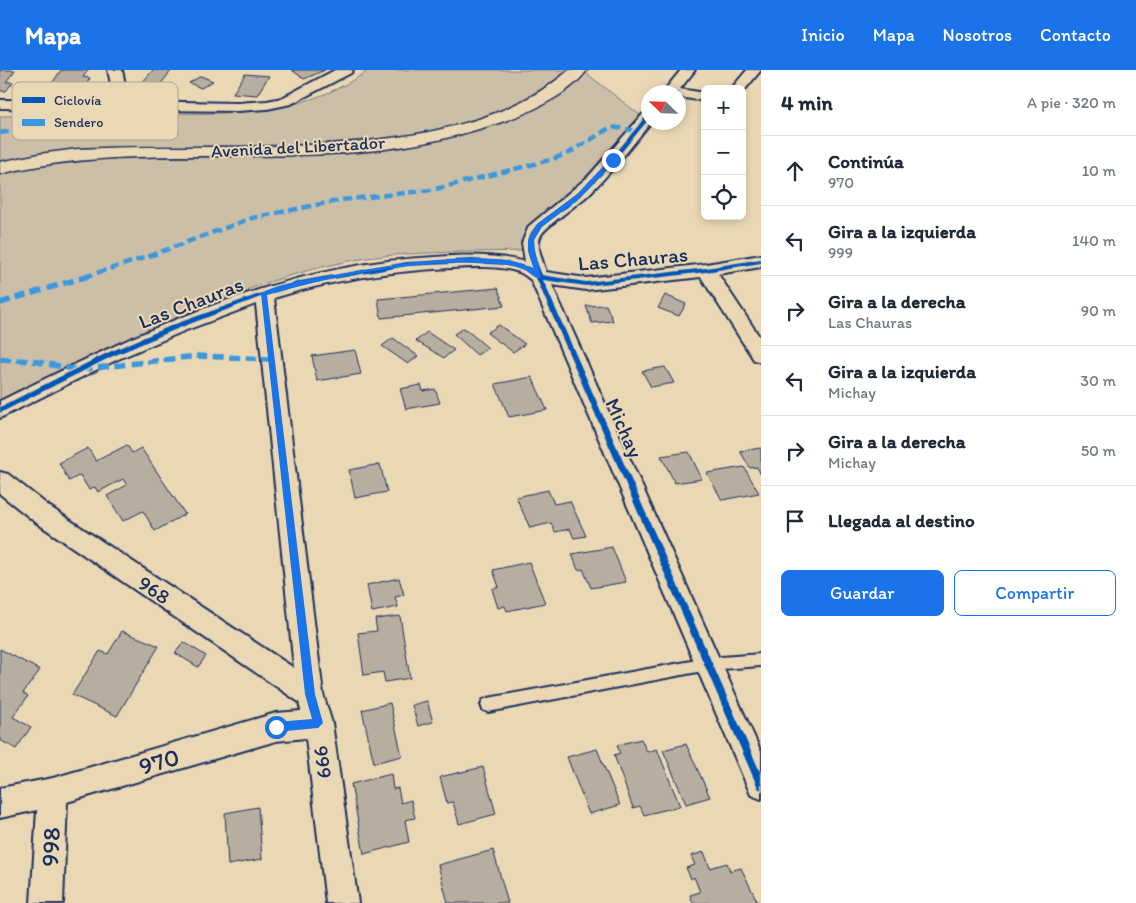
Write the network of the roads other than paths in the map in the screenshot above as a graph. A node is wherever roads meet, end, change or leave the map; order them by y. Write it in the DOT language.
graph roads {
  1 [pos="346,70"];
  2 [pos="554,70"];
  3 [pos="579,70"];
  4 [pos="688,70"];
  5 [pos="754,70"];
  6 [pos="678,85"];
  7 [pos="741,85"];
  8 [pos="686,94"];
  9 [pos="701,96"];
  10 [pos="178,107"];
  11 [pos="641,126"];
  12 [pos="0,157"];
  13 [pos="0,168"];
  14 [pos="761,261"];
  15 [pos="706,270"];
  16 [pos="539,277"];
  17 [pos="264,294"];
  18 [pos="761,356"];
  19 [pos="0,410"];
  20 [pos="0,481"];
  21 [pos="761,660"];
  22 [pos="708,664"];
  23 [pos="310,694"];
  24 [pos="488,705"];
  25 [pos="318,723"];
  26 [pos="761,785"];
  27 [pos="53,792"];
  28 [pos="0,803"];
  29 [pos="48,903"];
  30 [pos="342,903"];
  1 -- 10 [label="street"];
  2 -- 12 [label="main road, Avenida del Libertador"];
  3 -- 13 [label="main road, Avenida del Libertador"];
  4 -- 6 [label="street"];
  5 -- 7 [label="street"];
  8 -- 9 [label="street"];
  11 -- 16 [label="street, Michay"];
  14 -- 15 [label="street, Las Chauras"];
  15 -- 16 [label="street, Las Chauras"];
  15 -- 18 [label="street"];
  16 -- 17 [label="street, Las Chauras"];
  16 -- 22 [label="street, Michay"];
  17 -- 19 [label="street, Las Chauras"];
  17 -- 23 [label="street, 999"];
  20 -- 23 [label="street, 968"];
  21 -- 22 [label="lane"];
  22 -- 24 [label="lane"];
  22 -- 26 [label="street, Michay"];
  23 -- 25 [label="street, 999"];
  25 -- 27 [label="street, 970"];
  25 -- 30 [label="street, 999"];
  27 -- 28 [label="street, 970"];
  27 -- 29 [label="street, 998"];
}
